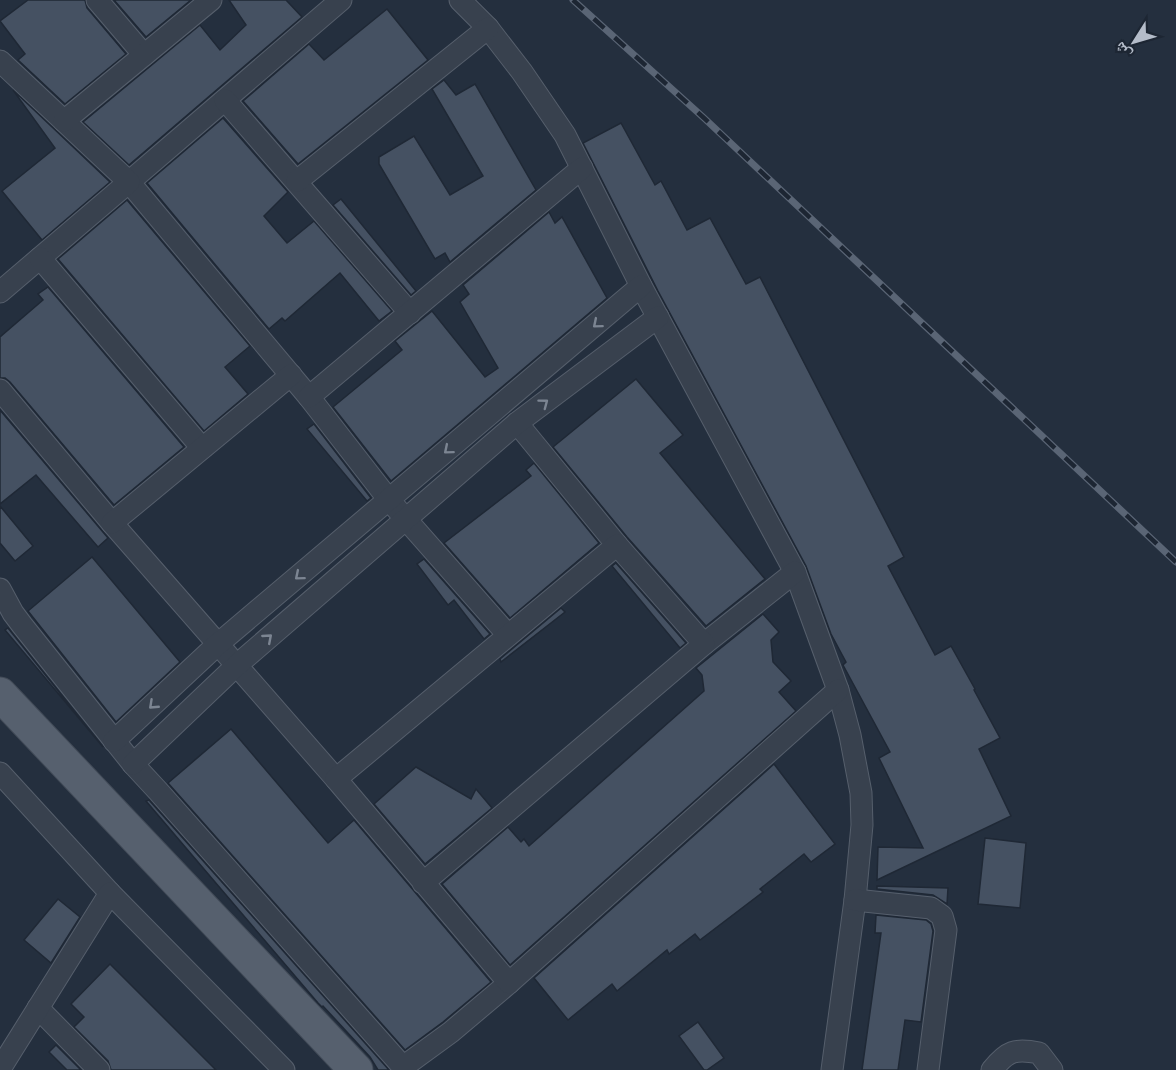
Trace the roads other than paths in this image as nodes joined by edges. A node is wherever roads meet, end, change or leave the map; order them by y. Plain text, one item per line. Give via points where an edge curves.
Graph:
1 (97, 0) edge
2 (211, 0) edge
3 (341, 0) edge
4 (460, 0) edge
5 (488, 28) junction
6 (144, 55) junction
7 (0, 61) edge
8 (225, 100) junction
9 (64, 121) junction
10 (582, 168) junction
11 (297, 181) junction
12 (129, 182) junction
13 (40, 258) junction
14 (642, 286) junction
15 (0, 292) edge
16 (410, 313) junction
17 (658, 317) junction
18 (291, 375) junction
19 (0, 390) edge
20 (309, 397) junction
21 (517, 423) junction
22 (202, 448) junction
23 (388, 501) junction
24 (405, 520) junction
25 (112, 523) junction
26 (617, 545) junction
27 (795, 572) junction
28 (0, 589) edge
29 (508, 635) junction
30 (218, 644) junction
31 (704, 644) junction
32 (237, 665) junction
33 (838, 690) junction
34 (0, 694) edge
35 (114, 741) junction
36 (133, 764) junction
37 (0, 774) edge
38 (336, 778) junction
39 (423, 883) junction
40 (110, 892) junction
41 (855, 900) junction
42 (509, 983) junction
43 (38, 1008) junction
44 (0, 1069) edge
45 (401, 1069) edge
46 (99, 1070) edge
47 (284, 1070) edge
48 (356, 1070) edge
49 (832, 1070) edge
50 (928, 1070) edge
51 (992, 1070) edge
52 (1052, 1070) edge

1 - 6 street
2 - 6 street
3 - 8 street
4 - 5 street
5 - 10 street via 565,135
5 - 11 street
6 - 9 street
7 - 9 street
8 - 11 street
8 - 12 street
9 - 12 street
10 - 14 street
10 - 16 street
11 - 16 street
12 - 13 street
12 - 18 street
13 - 15 street
13 - 22 street
14 - 17 street
14 -> 23 street
16 - 20 street
21 -> 17 street
17 - 27 street
18 - 20 street
18 - 22 street
19 - 25 street
20 - 23 street
21 - 24 street
21 - 26 street
22 - 25 street
23 - 24 street
23 -> 30 street
24 - 29 street
32 -> 24 street
25 - 30 street
26 - 29 street
26 - 31 street
27 - 31 street
27 - 33 street
28 - 35 street via 17,619
29 - 38 street
30 - 32 street
30 -> 35 street
31 - 39 street
32 - 36 street
32 - 38 street
33 - 41 street via 861,793
33 - 42 street
34 - 48 main road
35 - 36 street
36 - 45 street
37 - 40 street
38 - 39 street
39 - 42 street
40 - 43 street
40 - 47 street
41 - 49 street
41 - 50 street via 931,908 942,916 946,930
42 - 45 street
43 - 44 street
43 - 46 street
51 - 52 street via 1002,1058 1026,1050 1039,1053

